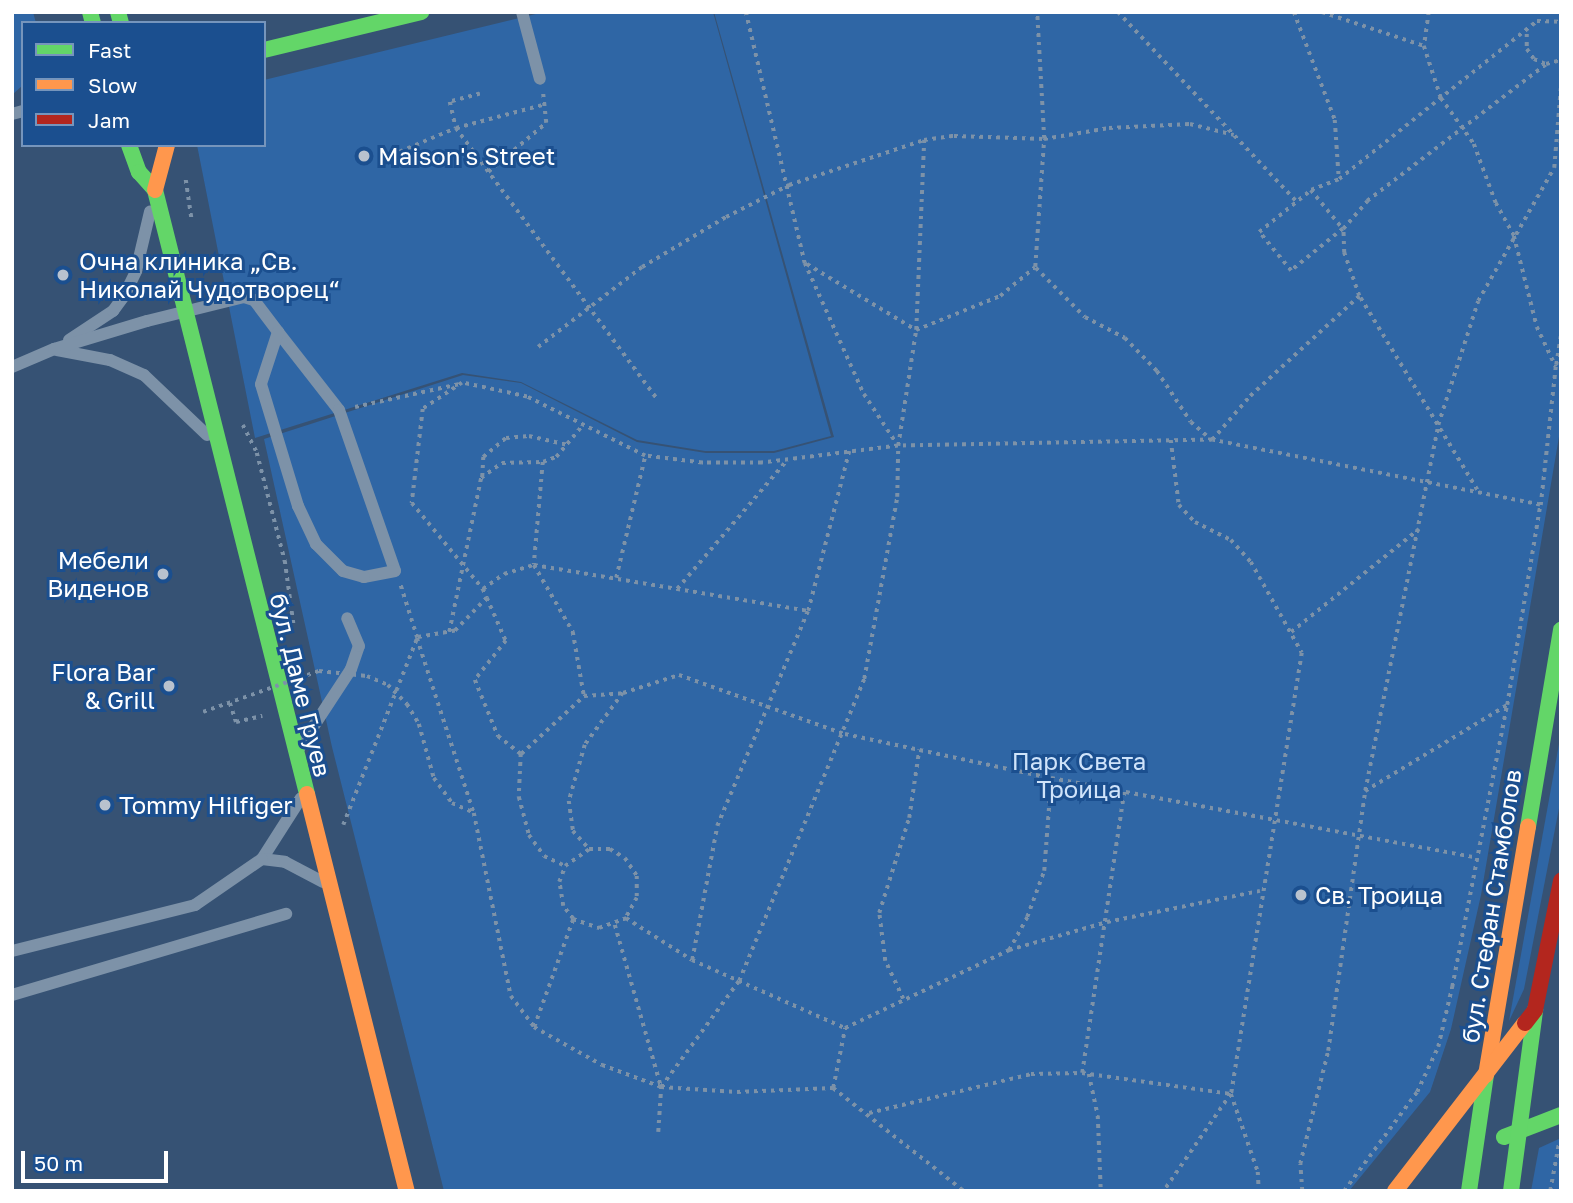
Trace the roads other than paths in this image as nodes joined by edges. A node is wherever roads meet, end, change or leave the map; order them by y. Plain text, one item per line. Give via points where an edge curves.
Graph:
1 (421, 12) edge
2 (522, 12) edge
3 (266, 50) edge
4 (540, 79) road end
5 (130, 147) edge
6 (162, 150) edge
7 (155, 190) junction
8 (184, 311) junction
9 (278, 332) junction
10 (54, 349) junction
11 (12, 367) edge
12 (217, 446) junction
13 (347, 618) dead end
14 (1561, 630) edge
15 (295, 753) junction
16 (305, 792) junction
17 (262, 859) junction
18 (1561, 881) edge
19 (329, 887) junction
20 (286, 914) dead end
21 (12, 951) edge
22 (12, 995) edge
23 (1535, 1010) junction
24 (1486, 1075) junction
25 (1561, 1115) edge
26 (1521, 1131) junction
27 (1476, 1147) junction
28 (407, 1191) edge
29 (1395, 1191) edge
30 (1469, 1191) edge
31 (1511, 1191) edge

1 - 3 main road
2 - 4 lane
5 - 7 main road, бул. Даме Груев via 139,172
6 - 7 main road, бул. Даме Груев
7 - 8 main road, бул. Даме Груев
7 - 10 lane via 136,271 124,296 113,311
8 - 9 lane via 244,297 254,300
8 - 10 lane
8 - 12 main road, бул. Даме Груев
9 - 9 lane via 261,384 299,506 316,544 343,570 365,578 395,571 339,410
10 - 11 lane
10 - 12 lane via 110,360 144,375
12 - 15 main road, бул. Даме Груев
13 - 15 lane via 359,646 351,669
14 - 24 main road, бул. Стефан Стамболов
15 - 16 main road, бул. Даме Груев
16 - 17 lane
16 - 19 main road, бул. Даме Груев
17 - 19 lane via 285,862
17 - 21 lane via 195,905
18 - 23 main road
19 - 28 main road, бул. Даме Груев
20 - 22 lane
23 - 24 main road
23 - 26 main road
24 - 27 main road, бул. Стефан Стамболов
24 - 29 main road
25 - 26 main road
26 - 27 main road
26 - 31 main road
27 - 30 main road, бул. Стефан Стамболов

